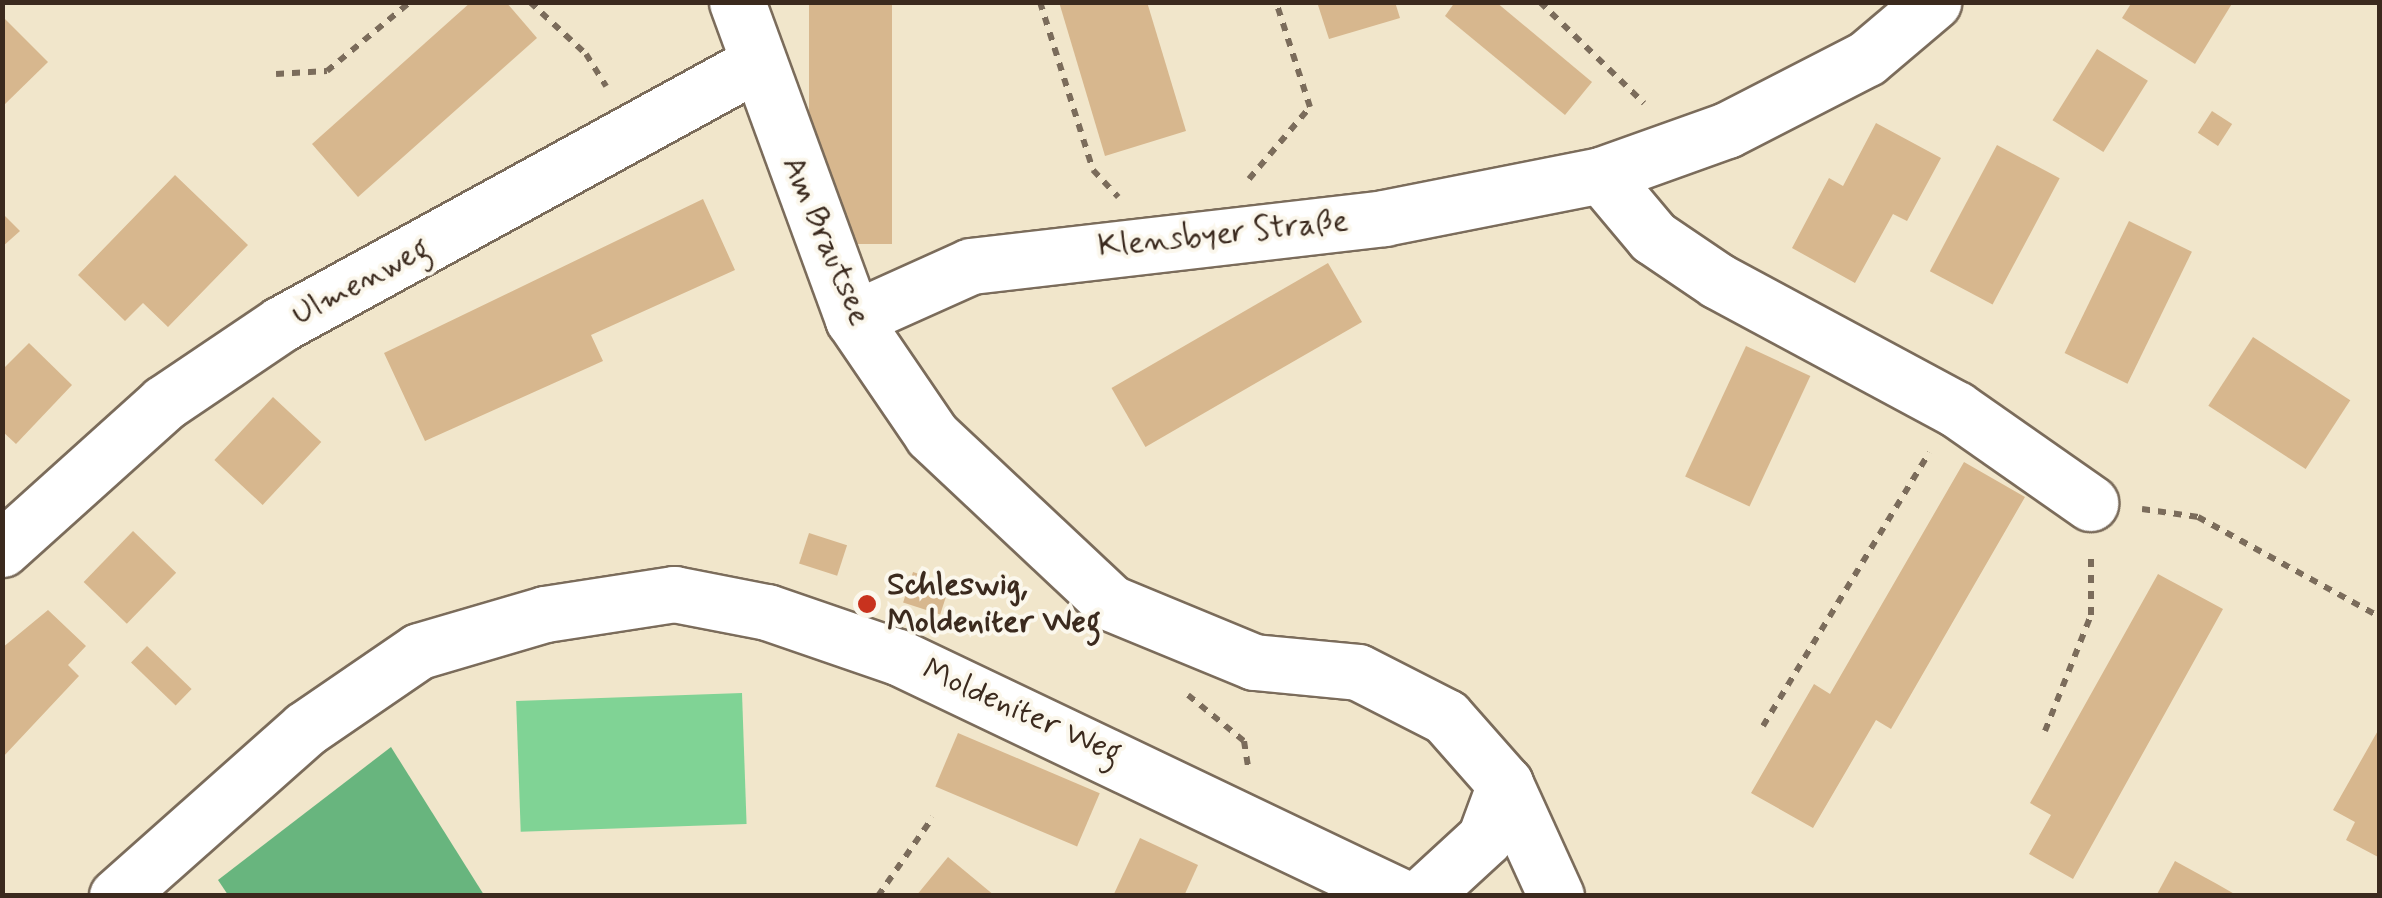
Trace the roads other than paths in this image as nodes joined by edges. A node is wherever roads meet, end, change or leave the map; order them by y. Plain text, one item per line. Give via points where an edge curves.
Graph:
1 (737, 2) edge
2 (1932, 2) edge
3 (754, 65) junction
4 (1600, 175) junction
5 (853, 319) junction
6 (2090, 503) road end
7 (2, 550) edge
8 (1504, 784) junction
9 (116, 896) edge
10 (1399, 896) edge
11 (1422, 896) edge
12 (1556, 896) edge

1 - 3 street, Am Brautsee
2 - 4 street, Klensbyer Straße via 1866,58 1668,152
3 - 5 street, Am Brautsee
3 - 7 street, Ulmenweg via 281,324 164,403
4 - 5 street, Klensbyer Straße via 1384,218 970,266
4 - 6 street via 1652,236 1718,281 1956,409
5 - 8 street, Am Brautsee via 932,435 1111,603 1254,662 1358,672 1446,717
8 - 11 street via 1484,838
8 - 12 street, Am Brautsee
9 - 10 street, Moldeniter Weg via 305,728 419,652 545,614 674,594 767,612 898,657 1183,786

